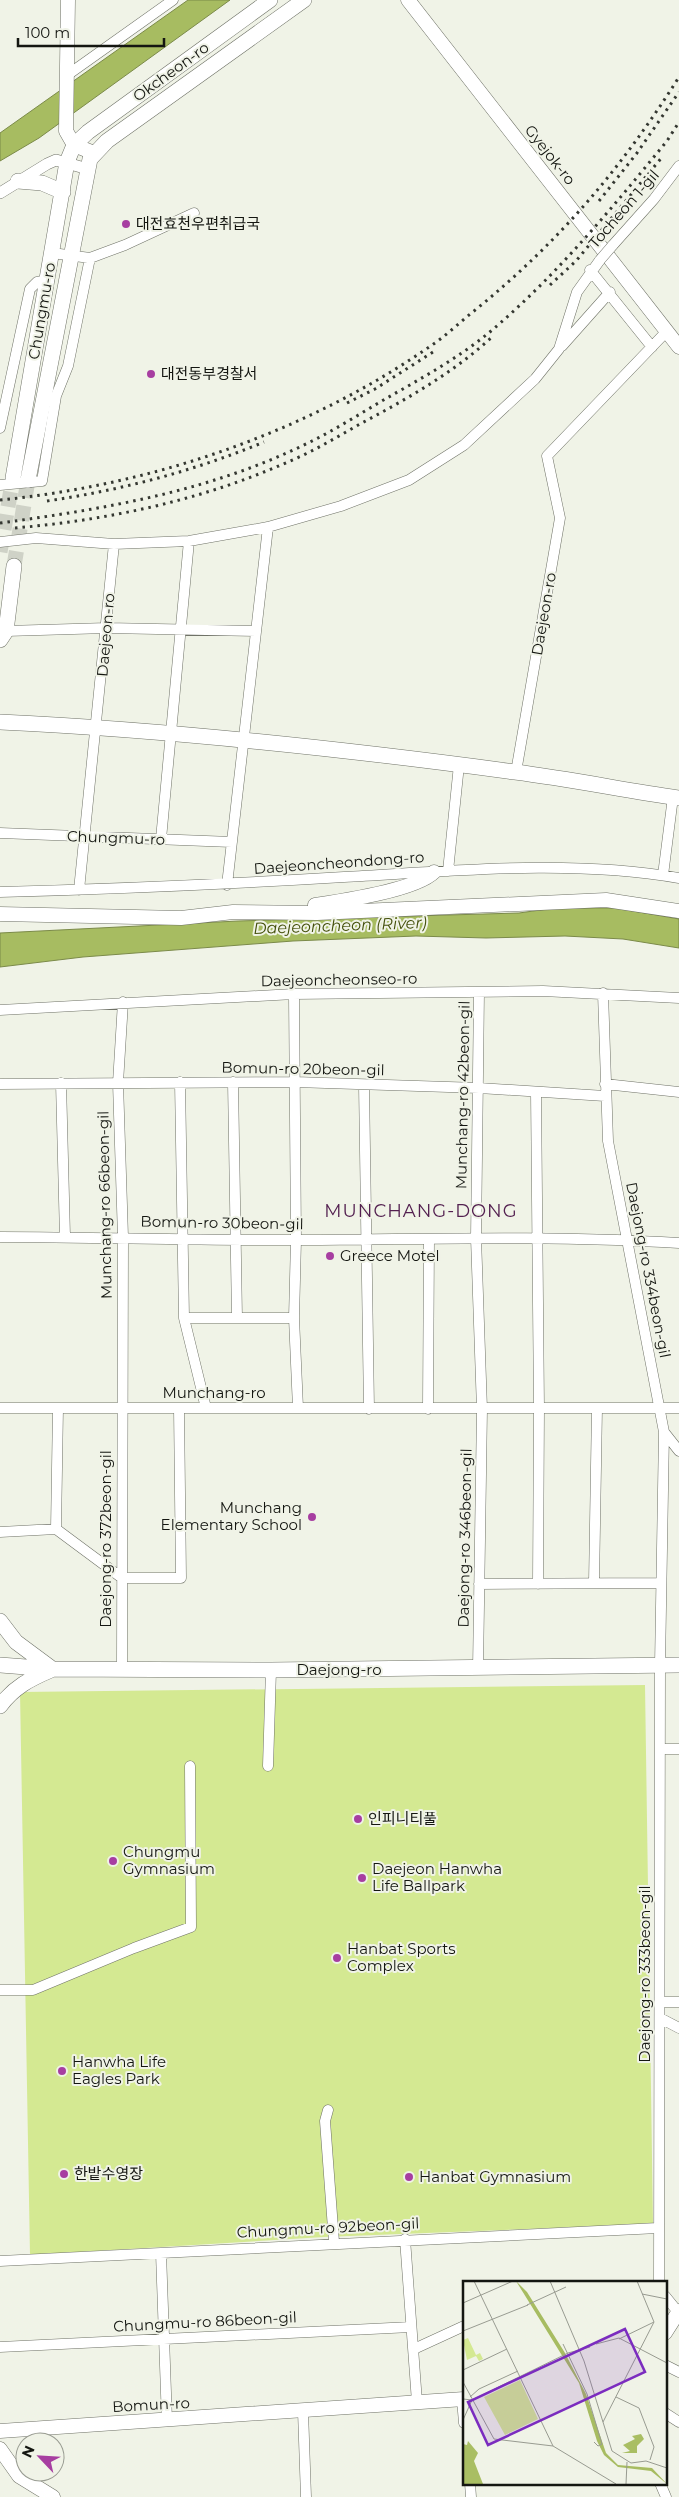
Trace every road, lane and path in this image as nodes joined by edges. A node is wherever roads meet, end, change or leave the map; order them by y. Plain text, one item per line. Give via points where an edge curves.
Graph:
1 (68, 0) edge
2 (173, 0) edge
3 (270, 0) edge
4 (304, 0) edge
5 (408, 0) edge
6 (66, 76) junction
7 (74, 145) junction
8 (94, 153) junction
9 (68, 162) junction
10 (679, 166) edge
11 (88, 169) junction
12 (18, 181) junction
13 (63, 192) junction
14 (0, 193) edge
15 (194, 213) dead end
16 (52, 253) junction
17 (72, 256) junction
18 (90, 258) junction
19 (590, 270) junction
20 (49, 280) junction
21 (610, 292) junction
22 (667, 331) junction
23 (652, 347) junction
24 (679, 347) edge
25 (559, 349) junction
26 (0, 428) edge
27 (28, 480) tunnel mouth
28 (6, 481) edge
29 (268, 527) junction
30 (189, 541) junction
31 (0, 542) edge
32 (114, 544) junction
33 (14, 566) tunnel mouth
34 (107, 628) junction
35 (180, 630) junction
36 (256, 631) junction
37 (3, 636) edge
38 (0, 722) edge
39 (96, 727) junction
40 (170, 733) junction
41 (243, 740) junction
42 (459, 765) junction
43 (516, 772) junction
44 (676, 797) edge
45 (0, 833) edge
46 (86, 836) junction
47 (161, 839) junction
48 (232, 842) junction
49 (441, 871) junction
50 (664, 875) junction
51 (679, 878) edge
52 (227, 885) junction
53 (79, 890) junction
54 (0, 892) edge
55 (679, 911) edge
56 (275, 913) junction
57 (0, 914) edge
58 (479, 992) junction
59 (603, 993) junction
60 (294, 994) junction
61 (679, 998) edge
62 (123, 1002) junction
63 (0, 1010) edge
64 (180, 1082) junction
65 (233, 1082) junction
66 (295, 1082) junction
67 (61, 1083) junction
68 (118, 1083) junction
69 (0, 1084) edge
70 (605, 1084) junction
71 (364, 1085) junction
72 (479, 1088) junction
73 (536, 1092) junction
74 (679, 1092) edge
75 (606, 1096) junction
76 (0, 1237) edge
77 (65, 1237) junction
78 (123, 1237) junction
79 (368, 1238) junction
80 (429, 1238) junction
81 (476, 1238) junction
82 (182, 1239) junction
83 (236, 1239) junction
84 (296, 1240) junction
85 (537, 1240) junction
86 (627, 1240) junction
87 (679, 1243) edge
88 (184, 1318) junction
89 (237, 1318) junction
90 (294, 1318) junction
91 (0, 1408) edge
92 (58, 1408) junction
93 (121, 1408) junction
94 (179, 1408) junction
95 (206, 1408) junction
96 (298, 1408) junction
97 (539, 1408) junction
98 (598, 1408) junction
99 (659, 1408) junction
100 (679, 1408) edge
101 (369, 1409) junction
102 (428, 1409) junction
103 (482, 1409) junction
104 (664, 1432) junction
105 (679, 1451) edge
106 (56, 1529) junction
107 (0, 1532) edge
108 (122, 1578) junction
109 (594, 1583) junction
110 (661, 1583) junction
111 (479, 1584) junction
112 (538, 1584) junction
113 (0, 1622) edge
114 (0, 1665) edge
115 (679, 1665) edge
116 (660, 1666) junction
117 (52, 1669) junction
118 (122, 1669) junction
119 (478, 1669) junction
120 (271, 1670) junction
121 (0, 1706) edge
122 (660, 1749) junction
123 (679, 1749) edge
124 (190, 1766) dead end
125 (268, 1766) dead end
126 (0, 1990) edge
127 (661, 2002) junction
128 (679, 2002) edge
129 (660, 2018) junction
130 (679, 2028) edge
131 (328, 2110) dead end
132 (658, 2228) junction
133 (405, 2239) junction
134 (334, 2242) junction
135 (161, 2253) junction
136 (0, 2261) edge
137 (659, 2281) edge
138 (666, 2297) edge
139 (679, 2312) edge
140 (463, 2326) edge
141 (411, 2327) junction
142 (666, 2332) edge
143 (164, 2339) junction
144 (0, 2347) edge
145 (414, 2349) junction
146 (666, 2366) edge
147 (679, 2372) edge
148 (463, 2399) edge
149 (417, 2402) junction
150 (304, 2411) junction
151 (666, 2414) edge
152 (167, 2421) junction
153 (679, 2422) edge
154 (0, 2431) edge
155 (0, 2449) edge
156 (470, 2484) edge
157 (660, 2484) edge
158 (53, 2497) edge
159 (306, 2497) edge
160 (471, 2497) edge
161 (666, 2497) edge

1 - 6 main road
2 - 6 street
3 - 7 main road, Okcheon-ro
4 - 8 main road
5 - 22 main road, Gyejok-ro
6 - 7 main road via 66,126 68,138
7 - 8 main road
7 - 9 main road, Chungmu-ro
8 - 11 main road, Chungmu-ro
9 - 11 street
9 - 12 street via 56,160
9 - 13 main road, Chungmu-ro
10 - 19 street, Tocheon 1-gil, bridge
11 - 17 main road, Chungmu-ro
12 - 13 main road via 42,183
12 - 14 street
13 - 16 main road, Chungmu-ro
15 - 18 street
16 - 17 street
16 - 20 main road, Chungmu-ro
17 - 18 street
17 - 27 main road, Chungmu-ro
18 - 28 street via 68,366 56,396 42,481
19 - 21 street
19 - 25 street, Tocheon 1-gil via 577,292
20 - 26 street via 37,282 30,289
20 - 28 main road, Chungmu-ro
21 - 23 street
21 - 25 street
22 - 23 street
22 - 24 main road, Gyejok-ro
23 - 43 street, Daejeon-ro via 547,456 560,518
25 - 29 street via 535,379 464,445 409,480 341,506
29 - 30 street
29 - 36 street
30 - 32 street
30 - 35 street
31 - 32 street via 36,538
32 - 34 street, Daejeon-ro
33 - 37 main road
34 - 35 street
34 - 37 street
34 - 39 street, Daejeon-ro
35 - 36 street
35 - 40 street
36 - 41 street
38 - 39 main road
39 - 40 main road
39 - 46 street, Daejeon-ro
40 - 41 main road
40 - 47 street
41 - 42 main road
41 - 48 street
42 - 43 main road
42 - 49 street
43 - 44 main road
44 - 50 street
45 - 46 street, Chungmu-ro
46 - 47 street, Chungmu-ro
46 - 53 street, Daejeon-ro
47 - 48 street, Chungmu-ro
48 - 52 street
49 - 50 street, Daejeoncheondong-ro via 602,867
49 - 52 street, Daejeoncheondong-ro
49 - 56 main road via 419,882 366,896
50 - 51 street, Daejeoncheondong-ro
52 - 53 street, Daejeoncheondong-ro
53 - 54 street, Daejeoncheondong-ro
55 - 56 main road via 606,900
56 - 57 main road via 233,912 181,918
58 - 59 street, Daejeoncheonseo-ro
58 - 60 street, Daejeoncheonseo-ro
58 - 72 street, Munchang-ro 42beon-gil
59 - 61 street, Daejeoncheonseo-ro
59 - 70 street, Daejong-ro 334beon-gil
60 - 62 street, Daejeoncheonseo-ro
60 - 66 street
62 - 63 street, Daejeoncheonseo-ro
62 - 68 street, Munchang-ro 66beon-gil
64 - 65 street, Bomun-ro 20beon-gil
64 - 68 street, Bomun-ro 20beon-gil
64 - 82 street
65 - 66 street, Bomun-ro 20beon-gil
65 - 83 street
66 - 71 street, Bomun-ro 20beon-gil
66 - 84 street
67 - 68 street, Bomun-ro 20beon-gil
67 - 69 street, Bomun-ro 20beon-gil
67 - 77 street
68 - 78 street, Munchang-ro 66beon-gil
70 - 74 street
70 - 75 street, Daejong-ro 334beon-gil
71 - 72 street, Bomun-ro 20beon-gil
71 - 79 street
72 - 73 street, Bomun-ro 20beon-gil
72 - 81 street, Munchang-ro 42beon-gil
73 - 75 street, Bomun-ro 20beon-gil
73 - 85 street
75 - 86 street, Daejong-ro 334beon-gil via 608,1141
76 - 77 street, Bomun-ro 30beon-gil
77 - 78 street, Bomun-ro 30beon-gil
78 - 82 street, Bomun-ro 30beon-gil
78 - 93 street, Munchang-ro 66beon-gil
79 - 80 street, Bomun-ro 30beon-gil
79 - 84 street, Bomun-ro 30beon-gil
79 - 101 street
80 - 81 street, Bomun-ro 30beon-gil
80 - 102 street
81 - 85 street, Bomun-ro 30beon-gil
81 - 103 street, Munchang-ro 42beon-gil
82 - 83 street, Bomun-ro 30beon-gil
82 - 88 street
83 - 84 street, Bomun-ro 30beon-gil
83 - 89 street
84 - 90 street
85 - 86 street, Bomun-ro 30beon-gil
85 - 97 street
86 - 87 street, Bomun-ro 30beon-gil
86 - 99 street, Daejong-ro 334beon-gil
88 - 89 street
88 - 95 street
89 - 90 street
90 - 96 street
91 - 92 street, Munchang-ro
92 - 93 street, Munchang-ro
92 - 106 street
93 - 94 street, Munchang-ro
93 - 108 street, Daejong-ro 372beon-gil
94 - 95 street, Munchang-ro
94 - 108 street via 181,1578
95 - 96 street, Munchang-ro
96 - 101 street, Munchang-ro
97 - 98 street, Munchang-ro
97 - 103 street, Munchang-ro
97 - 112 street
98 - 99 street, Munchang-ro
98 - 109 street
99 - 100 street, Munchang-ro
99 - 104 street, Daejong-ro 334beon-gil
101 - 102 street, Munchang-ro
102 - 103 street, Munchang-ro
103 - 111 street, Daejong-ro 346beon-gil
104 - 105 street
104 - 110 street, Daejong-ro 334beon-gil
106 - 107 street
106 - 108 street
108 - 118 street, Daejong-ro 372beon-gil
109 - 110 street
109 - 112 street
110 - 116 street, Daejong-ro 334beon-gil
111 - 112 street
111 - 119 street, Daejong-ro 346beon-gil
113 - 117 main road via 16,1642
114 - 117 main road, Daejong-ro
115 - 116 main road, Daejong-ro
116 - 119 main road, Daejong-ro
116 - 122 street, Daejong-ro 333beon-gil
117 - 118 main road, Daejong-ro
117 - 121 main road via 20,1684
118 - 120 main road, Daejong-ro
119 - 120 main road, Daejong-ro
120 - 125 street
122 - 123 street
122 - 127 street, Daejong-ro 333beon-gil
124 - 126 street via 191,1927 33,1990
127 - 128 street
127 - 129 street, Daejong-ro 333beon-gil
129 - 130 street
129 - 132 street, Daejong-ro 333beon-gil
131 - 134 street via 325,2121
132 - 133 street, Chungmu-ro 92beon-gil
132 - 137 street, Daejong-ro 333beon-gil
133 - 134 street, Chungmu-ro 92beon-gil
133 - 141 street
134 - 135 street, Chungmu-ro 92beon-gil
135 - 136 street, Chungmu-ro 92beon-gil
135 - 143 street
138 - 139 street
139 - 142 main road
140 - 145 street
141 - 143 street, Chungmu-ro 86beon-gil
141 - 145 street
143 - 144 street, Chungmu-ro 86beon-gil
143 - 152 street
145 - 149 street
146 - 147 street
148 - 149 main road, Bomun-ro
149 - 150 main road, Bomun-ro
150 - 152 main road, Bomun-ro
150 - 159 street
151 - 153 street
152 - 154 main road, Bomun-ro
155 - 158 main road via 19,2476
156 - 160 street
157 - 161 street

